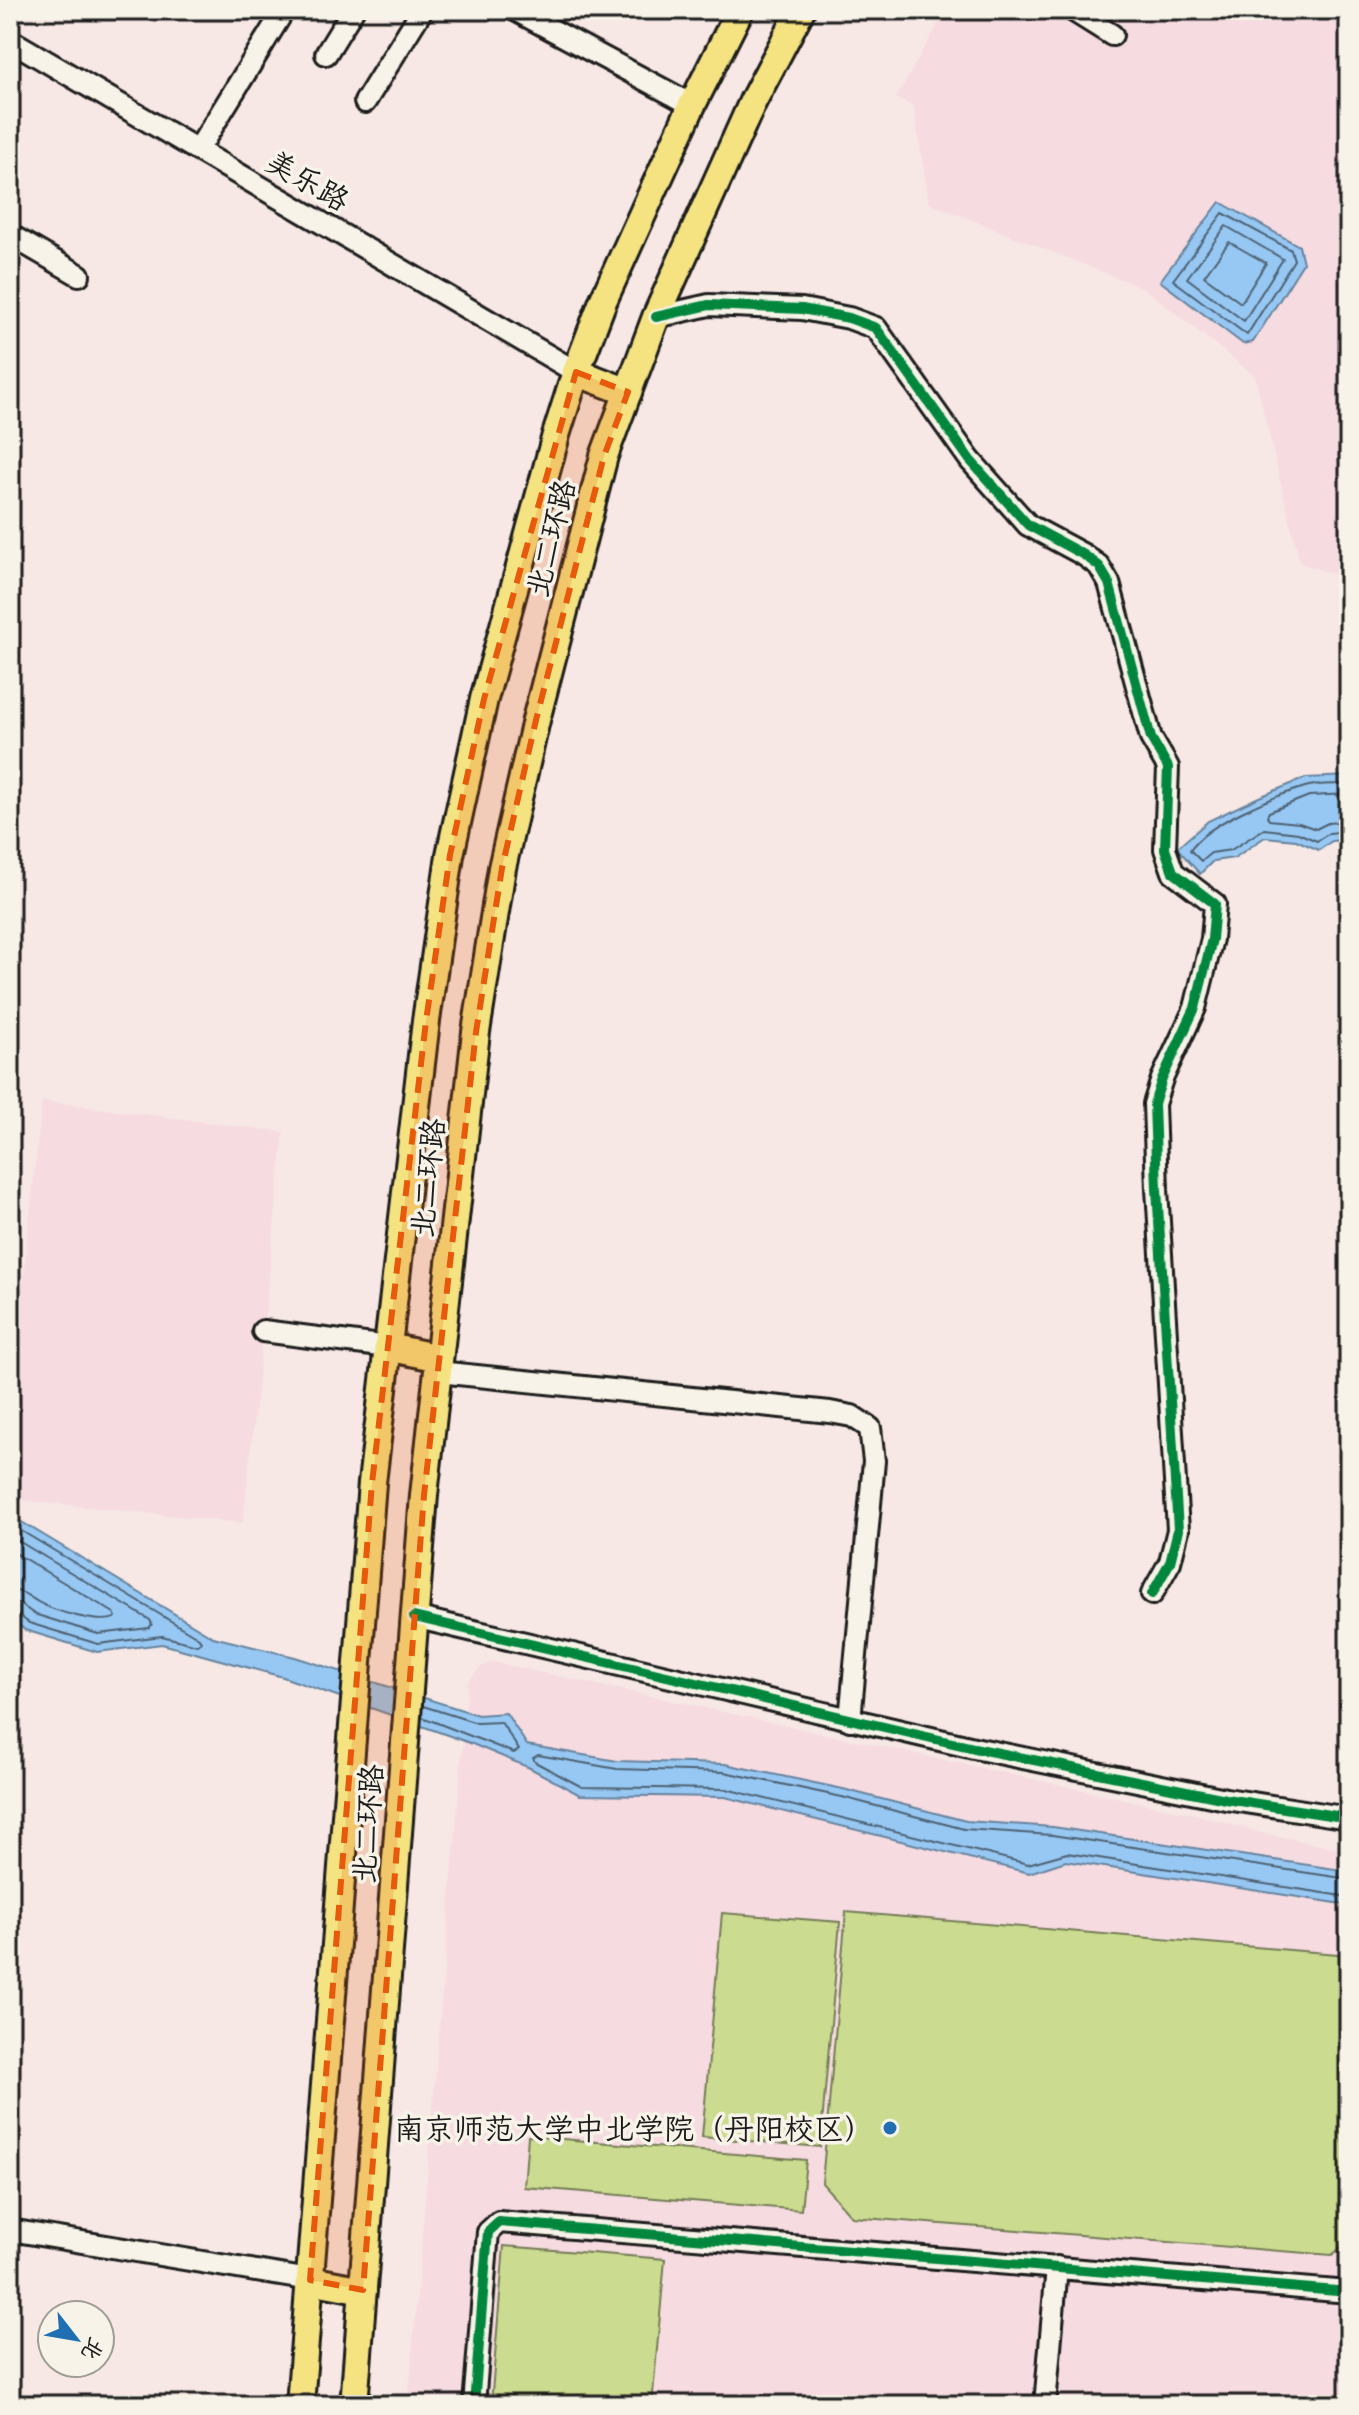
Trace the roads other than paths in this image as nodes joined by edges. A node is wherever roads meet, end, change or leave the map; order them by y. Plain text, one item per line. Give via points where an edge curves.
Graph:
1 (284, 10) edge
2 (353, 10) edge
3 (422, 10) edge
4 (515, 10) edge
5 (740, 10) edge
6 (801, 10) edge
7 (1072, 10) edge
8 (1112, 35) dead end
9 (10, 40) edge
10 (326, 54) dead end
11 (365, 102) dead end
12 (692, 105) junction
13 (198, 150) junction
14 (10, 235) edge
15 (79, 275) dead end
16 (656, 317) junction
17 (576, 372) junction
18 (628, 392) junction
19 (263, 1331) dead end
20 (388, 1347) junction
21 (438, 1365) junction
22 (1152, 1594) dead end
23 (414, 1617) junction
24 (850, 1720) junction
25 (1349, 1818) edge
26 (10, 2230) edge
27 (1057, 2267) junction
28 (310, 2280) junction
29 (363, 2290) junction
30 (1349, 2292) edge
31 (300, 2405) edge
32 (354, 2405) edge
33 (474, 2405) edge
34 (1045, 2405) edge

1 - 13 street
2 - 10 street
3 - 11 street
4 - 12 street
5 - 12 main road, 北二环路
6 - 16 main road, 北二环路 via 753,101
7 - 8 street
9 - 13 street, 美乐路
12 - 17 main road, 北二环路
13 - 17 street, 美乐路
14 - 15 street
16 - 18 main road, 北二环路
16 - 22 street via 709,305 787,308 876,328 970,460 1028,525 1084,555 1109,583 1151,738 1168,767 1165,849 1173,872 1215,904 1195,1008 1154,1104 1178,1530 1170,1562
17 - 18 main road
17 - 20 main road, 北二环路 via 484,699 450,855
18 - 21 main road, 北二环路 via 604,456 502,868 476,1032
19 - 20 street
20 - 21 main road
20 - 28 main road, 北二环路 via 372,1483
21 - 23 main road, 北二环路
21 - 24 street via 830,1412 852,1416 870,1428 874,1461
23 - 24 street
23 - 29 main road, 北二环路
24 - 25 street via 1226,1799
26 - 28 street
27 - 30 street
27 - 33 street via 499,2222 488,2232
27 - 34 street
28 - 29 main road
28 - 31 main road, 北二环路
29 - 32 main road, 北二环路

